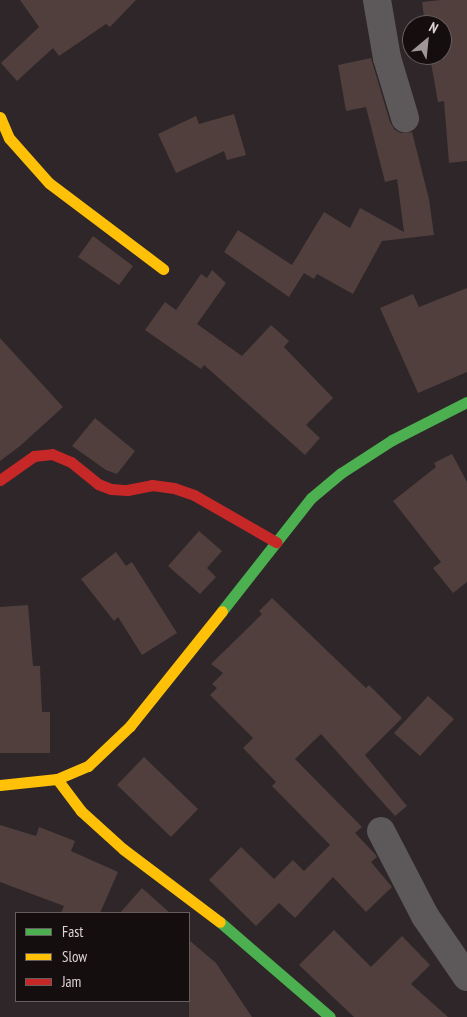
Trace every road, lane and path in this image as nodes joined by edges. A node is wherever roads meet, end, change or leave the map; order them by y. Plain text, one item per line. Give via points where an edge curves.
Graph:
1 (377, 0) edge
2 (0, 117) edge
3 (405, 118) dead end
4 (163, 269) dead end
5 (467, 402) edge
6 (0, 480) edge
7 (276, 542) junction
8 (57, 779) junction
9 (0, 785) edge
10 (381, 831) dead end
11 (467, 977) edge
12 (330, 1017) edge

1 - 3 street via 387,58
2 - 4 street via 8,138 49,183
5 - 7 street via 392,440 341,473 311,498
6 - 7 street via 34,456 52,454 71,462 98,484 111,489 127,490 152,485 194,495
7 - 8 street via 130,726 88,766
8 - 9 street
8 - 12 street via 81,811 123,850 212,915
10 - 11 street via 425,916

